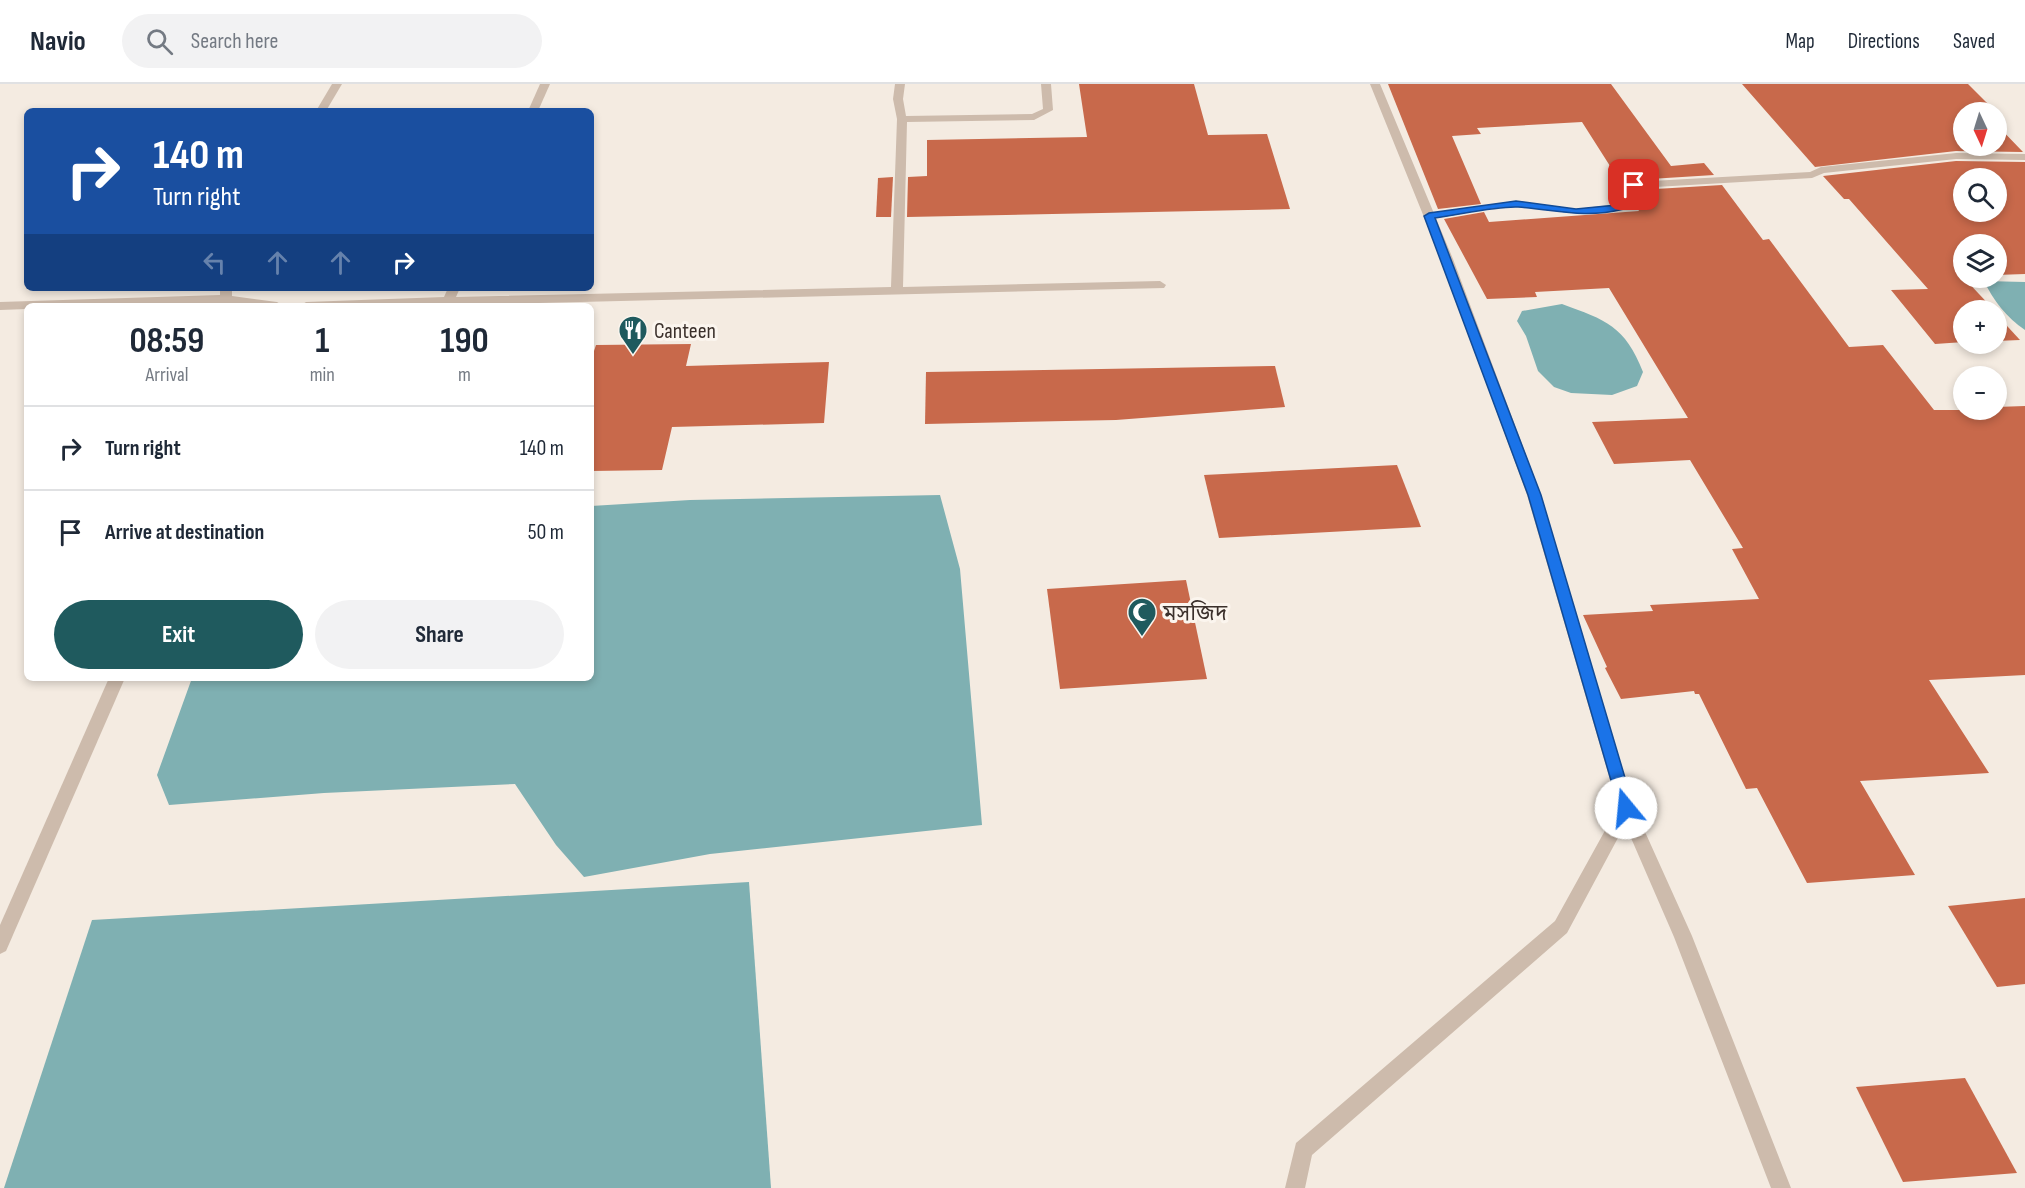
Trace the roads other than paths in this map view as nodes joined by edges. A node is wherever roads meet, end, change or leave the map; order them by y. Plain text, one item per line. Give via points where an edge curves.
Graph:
1 (337, 84) edge
2 (545, 84) edge
3 (900, 84) edge
4 (1046, 84) edge
5 (1375, 84) edge
6 (323, 108) edge
7 (534, 108) edge
8 (902, 119) junction
9 (2025, 157) edge
10 (1429, 216) junction
11 (1160, 285) dead end
12 (453, 291) edge
13 (897, 291) junction
14 (226, 293) edge
15 (449, 301) junction
16 (52, 303) edge
17 (265, 303) edge
18 (392, 303) edge
19 (24, 305) edge
20 (0, 306) edge
21 (116, 681) edge
22 (1626, 808) junction
23 (0, 945) edge
24 (1295, 1188) edge
25 (1782, 1188) edge

1 - 6 street
2 - 7 street
3 - 8 street
4 - 8 street via 1048,110 1043,115
5 - 10 street
8 - 13 street
9 - 10 street via 1945,157 1821,170 1812,176 1634,185 1621,207 1599,211 1516,204
10 - 22 street via 1534,495
11 - 13 street
12 - 15 street
13 - 15 street
14 - 16 street
14 - 17 street
15 - 18 street
19 - 20 street
21 - 23 street
22 - 24 street via 1561,927 1302,1150
22 - 25 street via 1683,936

